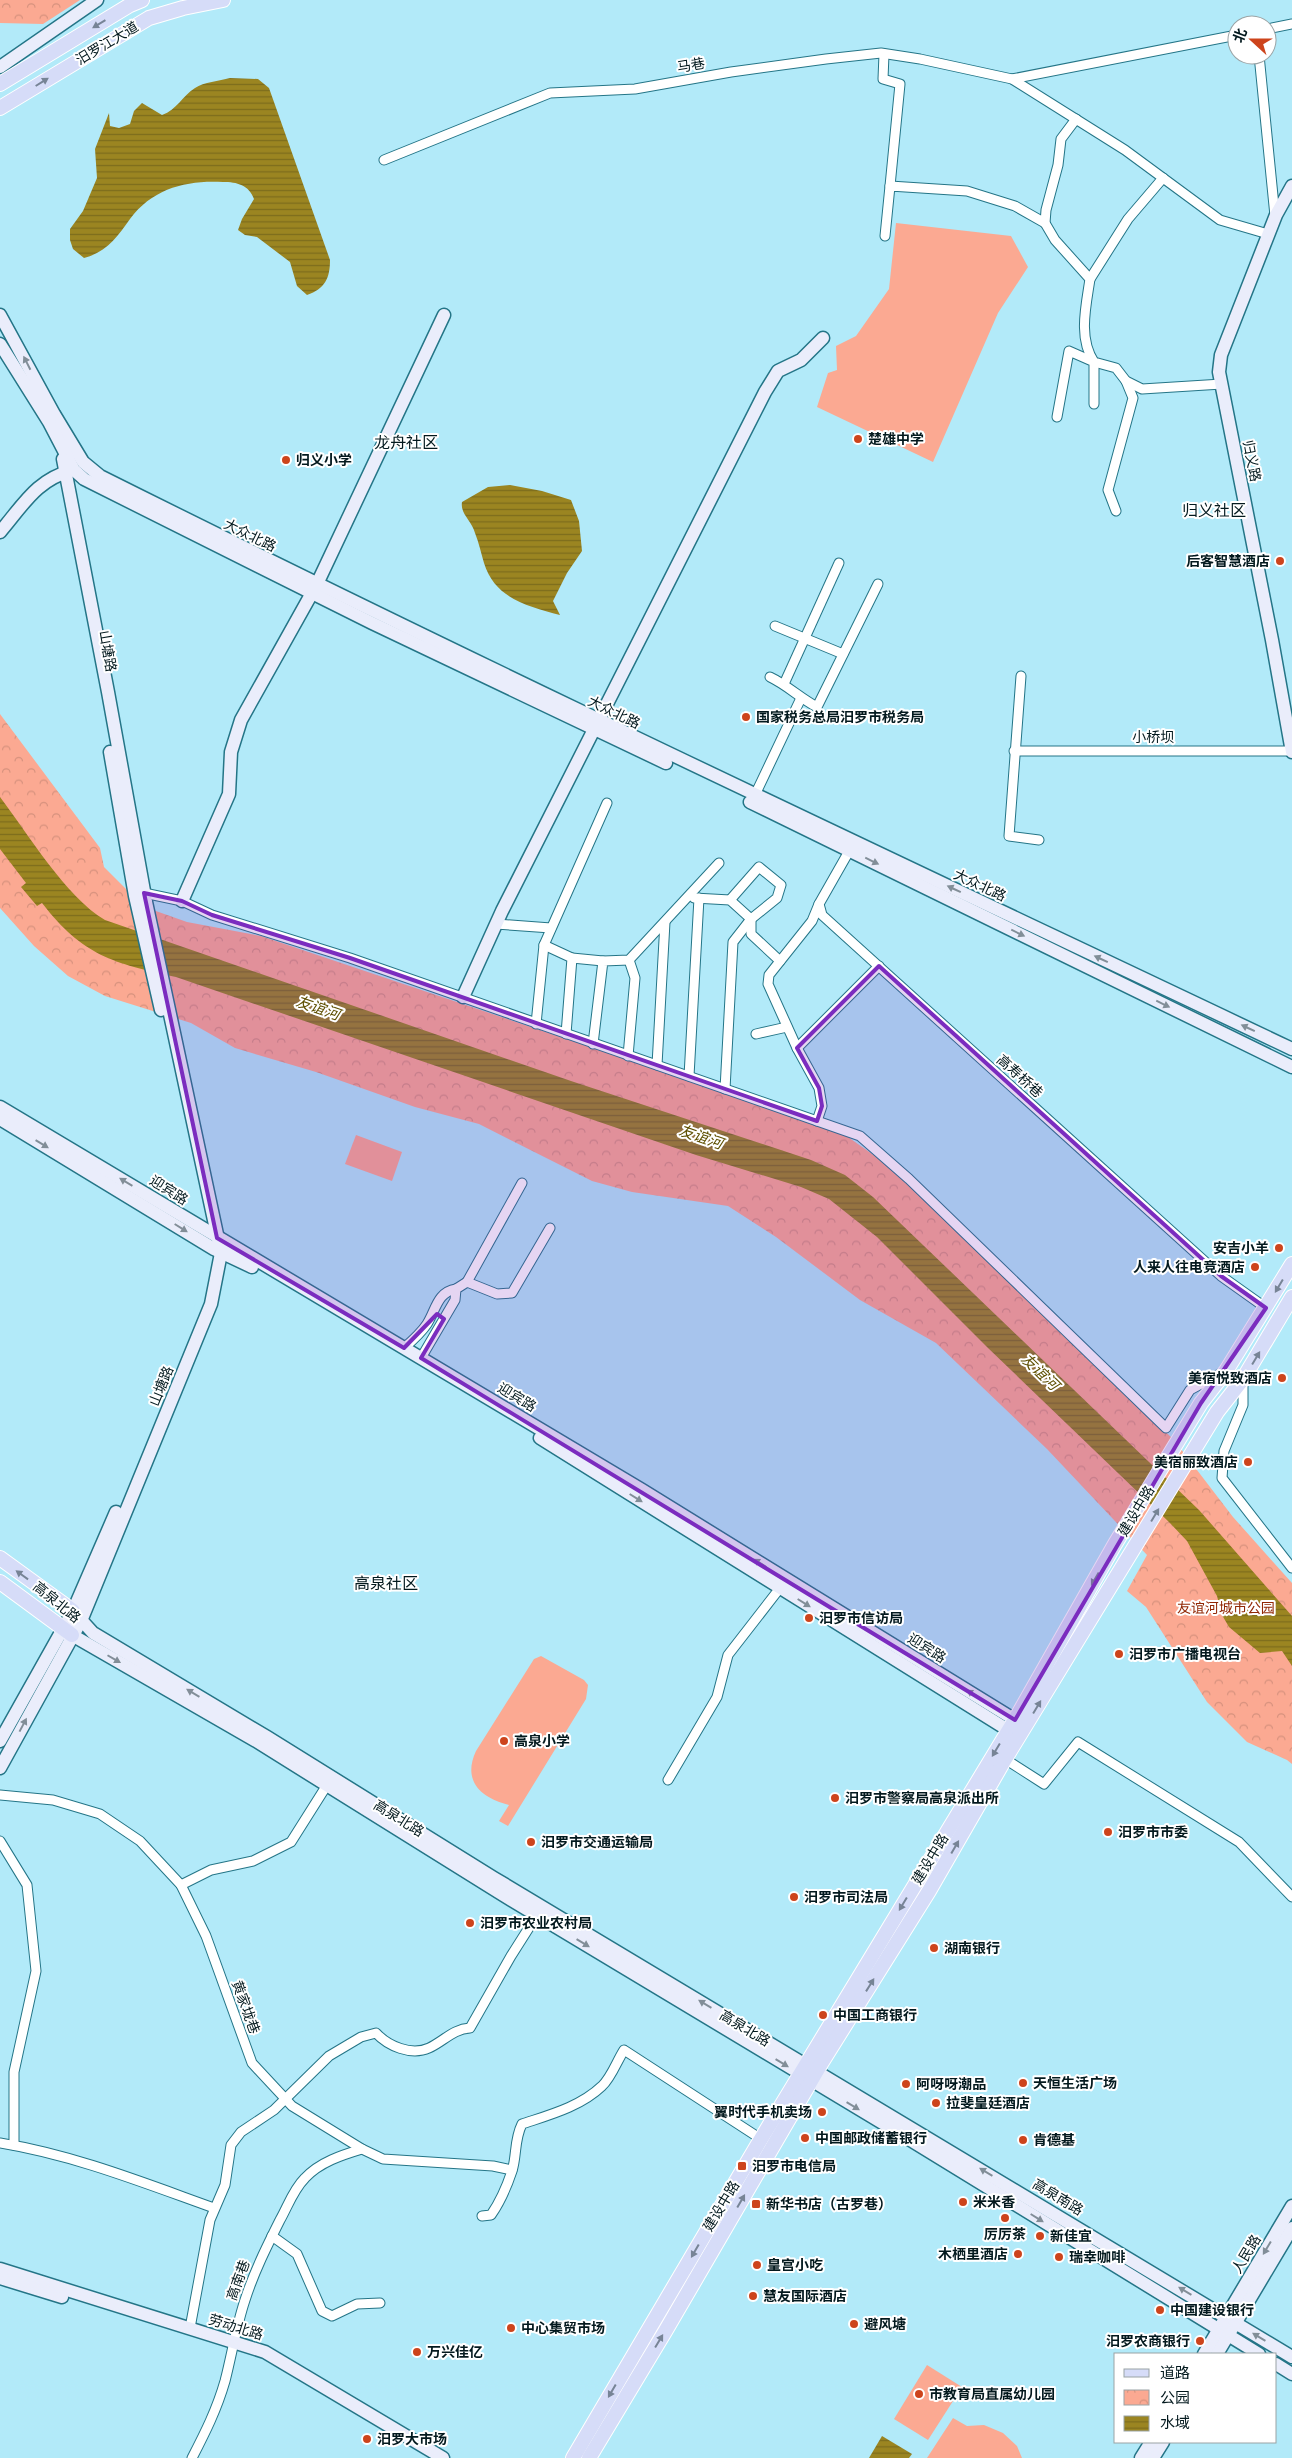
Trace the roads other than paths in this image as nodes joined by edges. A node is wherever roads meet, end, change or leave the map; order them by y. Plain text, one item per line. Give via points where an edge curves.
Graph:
1 (97, 0) edge
2 (142, 0) edge
3 (223, 0) edge
4 (1292, 24) edge
5 (1277, 27) edge
6 (1227, 36) edge
7 (884, 54) junction
8 (1260, 65) edge
9 (0, 67) edge
10 (1012, 79) junction
11 (0, 84) edge
12 (0, 108) edge
13 (1076, 120) junction
14 (384, 160) dead end
15 (1163, 178) junction
16 (890, 186) junction
17 (1292, 186) edge
18 (1292, 198) edge
19 (1275, 218) junction
20 (1045, 223) junction
21 (1268, 234) junction
22 (885, 236) dead end
23 (1090, 279) junction
24 (444, 314) dead end
25 (0, 315) edge
26 (823, 338) dead end
27 (0, 344) edge
28 (1094, 362) junction
29 (1126, 381) junction
30 (1222, 384) junction
31 (1094, 404) dead end
32 (1057, 417) dead end
33 (51, 418) junction
34 (67, 472) junction
35 (100, 476) junction
36 (1116, 511) dead end
37 (0, 532) edge
38 (839, 563) dead end
39 (878, 584) dead end
40 (314, 589) junction
41 (775, 626) dead end
42 (804, 638) junction
43 (843, 654) junction
44 (1021, 676) dead end
45 (770, 677) dead end
46 (784, 684) junction
47 (801, 698) junction
48 (1292, 722) edge
49 (598, 725) junction
50 (1014, 751) junction
51 (1292, 751) edge
52 (755, 795) junction
53 (607, 803) dead end
54 (1039, 840) dead end
55 (852, 846) junction
56 (719, 863) dead end
57 (144, 893) junction
58 (689, 897) junction
59 (699, 898) junction
60 (730, 900) junction
61 (182, 901) junction
62 (819, 904) junction
63 (144, 916) junction
64 (751, 919) junction
65 (665, 922) junction
66 (496, 924) junction
67 (551, 928) junction
68 (544, 945) junction
69 (572, 958) junction
70 (630, 960) junction
71 (780, 960) junction
72 (603, 961) junction
73 (879, 966) junction
74 (463, 997) junction
75 (536, 1024) junction
76 (787, 1027) junction
77 (566, 1034) junction
78 (756, 1034) dead end
79 (593, 1044) junction
80 (797, 1048) junction
81 (1292, 1049) edge
82 (628, 1056) junction
83 (657, 1066) junction
84 (1292, 1067) edge
85 (689, 1076) junction
86 (725, 1089) junction
87 (0, 1107) edge
88 (0, 1119) edge
89 (817, 1121) junction
90 (522, 1183) dead end
91 (550, 1228) dead end
92 (216, 1243) junction
93 (1292, 1264) edge
94 (467, 1282) junction
95 (456, 1289) junction
96 (1292, 1297) edge
97 (1266, 1308) junction
98 (404, 1348) junction
99 (421, 1358) junction
100 (1226, 1370) junction
101 (1243, 1379) junction
102 (0, 1558) edge
103 (1292, 1568) edge
104 (0, 1582) edge
105 (780, 1588) junction
106 (77, 1616) junction
107 (67, 1631) junction
108 (1011, 1725) junction
109 (0, 1741) edge
110 (1005, 1759) junction
111 (0, 1768) edge
112 (668, 1780) dead end
113 (327, 1785) junction
114 (0, 1796) edge
115 (0, 1841) edge
116 (181, 1885) junction
117 (1292, 1898) edge
118 (537, 1915) junction
119 (809, 2073) junction
120 (285, 2099) junction
121 (761, 2139) junction
122 (0, 2143) edge
123 (14, 2145) junction
124 (362, 2149) junction
125 (512, 2170) junction
126 (1292, 2206) edge
127 (214, 2208) junction
128 (482, 2216) dead end
129 (1292, 2228) edge
130 (272, 2236) junction
131 (0, 2268) edge
132 (0, 2278) edge
133 (380, 2303) dead end
134 (1232, 2320) junction
135 (190, 2328) junction
136 (1224, 2332) junction
137 (232, 2345) junction
138 (1205, 2353) edge
139 (1217, 2353) edge
140 (1257, 2353) edge
141 (1292, 2356) edge
142 (1277, 2365) edge
143 (1292, 2374) edge
144 (1150, 2443) edge
145 (1162, 2443) edge
146 (192, 2458) edge
147 (429, 2458) edge
148 (443, 2458) edge
149 (573, 2458) edge
150 (589, 2458) edge
151 (1141, 2458) edge
152 (1153, 2458) edge

1 - 9 main road
2 -> 11 main road, 汨罗江大道
12 -> 3 main road, 汨罗江大道 via 150,18
4 - 5 street
6 - 10 street
7 - 10 street, 马巷
7 - 14 street, 马巷 via 826,58 635,89 550,93
7 - 16 street via 883,79 900,84
8 - 19 street
10 - 13 street
13 - 15 street via 1126,150
13 - 20 street via 1061,139
15 - 21 street via 1220,220
15 - 23 street via 1128,219
16 - 20 street via 967,191 1015,206
16 - 22 street
17 - 19 main road, 归义路
18 - 48 main road via 1226,356 1224,372
19 - 21 main road, 归义路
20 - 23 street via 1055,240
21 - 30 main road, 归义路 via 1221,355 1219,372
23 - 28 street via 1085,342
24 - 40 main road
33 -> 25 main road, 山塘路 via 28,362
26 - 49 main road via 801,360 778,370 769,385
27 - 33 main road, 大众北路
28 - 29 street via 1116,368
28 - 31 street
28 - 32 street via 1069,351
29 - 30 street via 1142,389
29 - 36 street via 1134,398 1108,490
30 - 51 main road, 归义路
33 - 34 main road, 山塘路
33 - 34 main road, 大众北路
33 - 35 main road, 大众北路 via 83,462
34 - 35 main road
34 - 37 main road via 40,484
34 - 40 main road, 大众北路
34 - 57 main road, 山塘路
34 - 63 main road, 山塘路
35 - 40 main road, 大众北路
38 - 42 street
39 - 43 street
40 - 49 main road, 大众北路
40 - 61 main road via 241,720 231,752 228,794
41 - 42 street
42 - 43 street
42 - 46 street
43 - 47 street via 817,707
44 - 50 street
45 - 46 street
46 - 47 street
47 - 52 street
49 - 52 main road, 大众北路
49 - 55 main road, 大众北路
49 - 66 main road
50 - 51 street, 小桥坝
50 - 54 street via 1009,836
52 - 55 main road, 大众北路
53 - 67 street
55 - 62 street
81 -> 55 main road, 大众北路
55 -> 84 main road, 大众北路
56 - 58 street
57 - 61 street
57 - 63 main road, 山塘路
58 - 59 street
58 - 65 street
59 - 60 street
59 - 85 street
60 - 64 street
60 - 64 street via 759,867 781,885 777,898
61 - 74 street via 212,916
62 - 71 street via 812,921
62 - 73 street, 高寿桥巷 via 822,915
63 - 92 main road, 山塘路
64 - 71 street via 751,934
64 - 86 street via 733,942
65 - 70 street
65 - 83 street
66 - 67 street
66 - 74 main road
67 - 68 street
68 - 69 street
68 - 75 street
69 - 72 street
69 - 77 street
70 - 72 street
70 - 82 street via 635,978
71 - 76 street via 769,975 768,984
72 - 79 street
73 - 80 street
73 - 97 street, 高寿桥巷 via 1221,1276
74 - 75 street
75 - 77 street
76 - 78 street
76 - 80 street
77 - 79 street
79 - 82 street
80 - 89 street via 819,1088 822,1106
82 - 83 street
83 - 85 street
85 - 86 street
86 - 89 street
92 -> 87 main road, 迎宾路
88 -> 92 main road, 迎宾路
89 - 100 street via 860,1136 910,1179 1166,1428 1190,1390
90 - 94 street
91 - 94 street via 512,1293 497,1294
92 - 98 main road, 迎宾路
92 -> 105 main road, 迎宾路 via 442,1378
92 - 106 main road, 山塘路 via 213,1278 206,1303
93 -> 97 main road, 建设中路
94 - 95 street
95 - 98 street via 443,1294 426,1325
95 - 99 street via 455,1300
101 -> 96 main road, 建设中路
97 - 100 main road, 建设中路
98 - 99 main road, 迎宾路
108 -> 99 main road, 迎宾路 via 642,1490
100 -> 108 main road, 建设中路 via 1201,1403
101 - 103 street via 1243,1405 1224,1451 1222,1478
110 -> 101 main road, 建设中路 via 1217,1412
106 -> 102 main road, 高泉北路
104 - 107 main road, 高泉北路
105 -> 108 main road, 迎宾路
105 - 112 street via 728,1655 717,1697
106 - 107 main road, 山塘路
119 -> 106 main road, 高泉北路 via 93,1633
107 - 109 main road, 山塘路
111 -> 107 main road, 山塘路
107 -> 113 main road, 高泉北路
108 -> 119 main road, 建设中路
110 - 117 street via 1044,1784 1078,1742 1239,1842
119 -> 110 main road, 建设中路 via 929,1891
113 - 116 street via 292,1842 253,1861 211,1870
113 - 118 main road, 高泉北路
114 - 116 street, 黄家垅巷 via 53,1800 100,1814 140,1841
115 - 123 street via 27,1885 36,1972 14,2072
116 - 120 street, 黄家垅巷 via 206,1936 252,2064
118 -> 119 main road, 高泉北路
118 - 120 street via 470,2028 460,2029 427,2049 395,2047 376,2033 361,2036 329,2056
119 - 121 main road, 建设中路
134 -> 119 main road, 高泉南路
119 -> 136 main road, 高泉南路
150 -> 119 main road, 建设中路 via 666,2330
120 - 124 street, 黄家垅巷
120 - 127 street via 241,2132 231,2145 225,2185
121 - 125 street via 624,2050 603,2085 586,2098 522,2124 516,2136
121 -> 149 main road, 建设中路
122 - 123 street
123 - 127 street via 114,2172
124 - 125 street, 黄家垅巷 via 383,2159
124 - 130 street, 高南巷 via 336,2157 305,2177 292,2195
125 - 128 street via 491,2215
126 -> 134 main road, 人民路
127 - 135 street
129 - 134 main road, 人民路
130 - 133 street via 297,2254 322,2311 332,2316 357,2304
130 - 137 street, 高南巷 via 244,2300
131 - 135 main road, 劳动北路
132 - 137 main road, 劳动北路
134 - 136 main road, 人民路
141 -> 134 main road, 高泉南路
135 - 137 main road, 劳动北路
136 - 138 main road
136 - 139 main road
136 - 140 main road, 高泉南路
137 - 146 street, 高南巷 via 210,2425
137 - 147 main road, 劳动北路 via 263,2359
137 - 148 main road, 劳动北路 via 265,2352
142 - 143 main road
144 - 151 main road
145 - 152 main road

